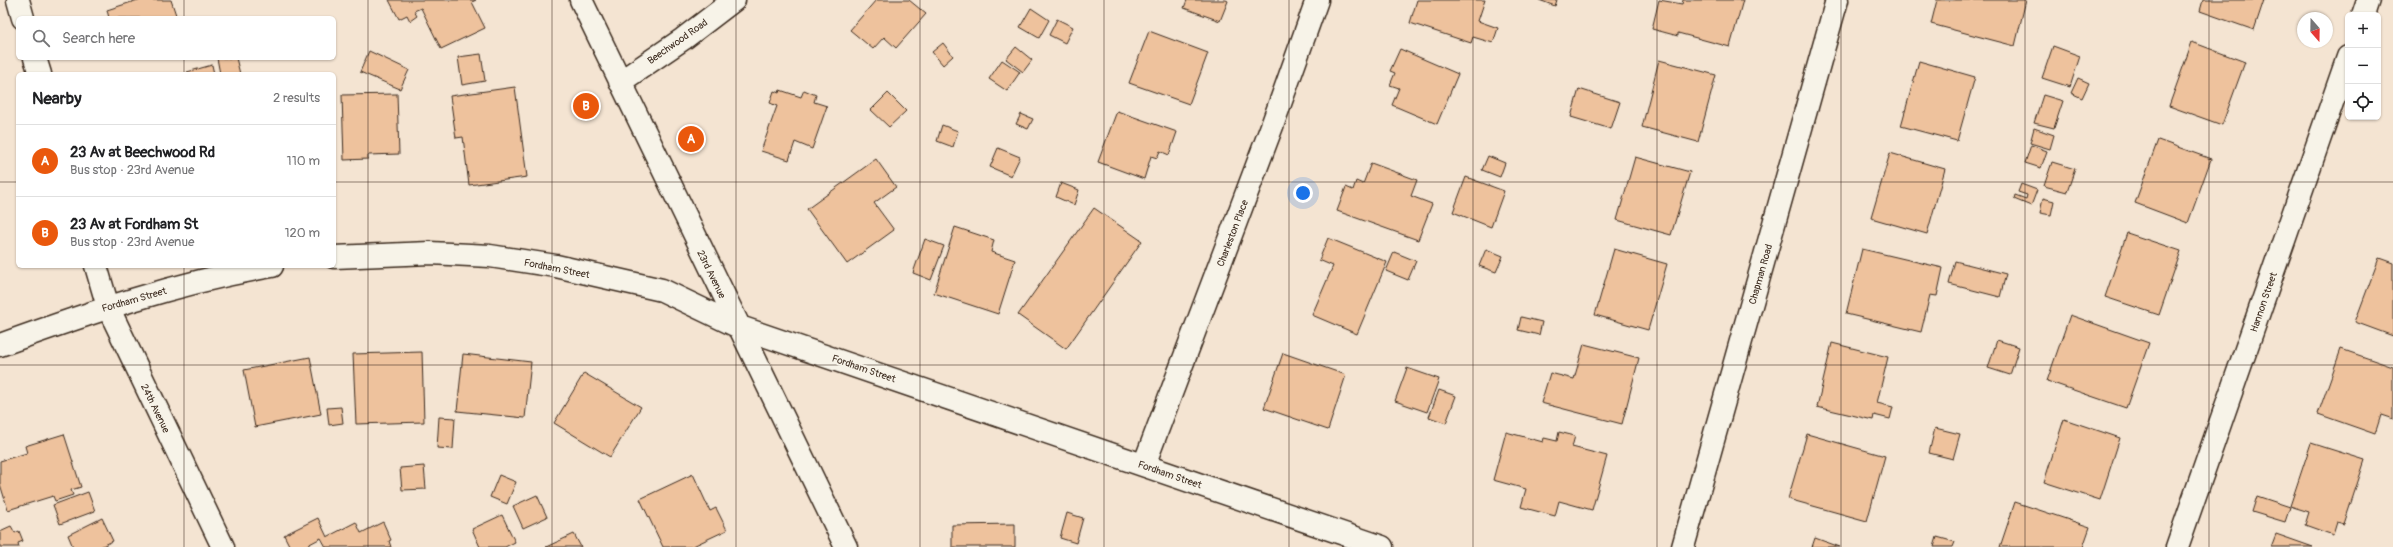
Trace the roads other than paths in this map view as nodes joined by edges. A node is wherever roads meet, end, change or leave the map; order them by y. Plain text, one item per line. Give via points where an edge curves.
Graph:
1 (18, 0) edge
2 (581, 0) edge
3 (734, 0) edge
4 (1317, 0) edge
5 (1837, 0) edge
6 (2368, 0) edge
7 (2363, 12) edge
8 (22, 16) edge
9 (36, 60) edge
10 (2345, 66) edge
11 (39, 72) edge
12 (620, 82) junction
13 (336, 257) edge
14 (97, 268) edge
15 (260, 268) edge
16 (108, 306) junction
17 (737, 326) junction
18 (0, 345) edge
19 (1144, 465) junction
20 (223, 547) edge
21 (846, 547) edge
22 (1382, 547) edge
23 (1683, 547) edge
24 (2177, 547) edge

1 - 8 street
2 - 12 street, 23rd Avenue
3 - 12 street, Beechwood Road
4 - 19 street, Charleston Place
5 - 23 street, Chapman Road
6 - 7 street
9 - 11 street
10 - 24 street, Hannon Street
12 - 17 street, 23rd Avenue
13 - 17 street, Fordham Street via 437,253 490,256 556,266 662,290
14 - 16 street, 24th Avenue
15 - 16 street, Fordham Street via 226,274
16 - 18 street, Fordham Street
16 - 20 street, 24th Avenue
17 - 19 street, Fordham Street
17 - 21 street, 23rd Avenue
19 - 22 street, Fordham Street

